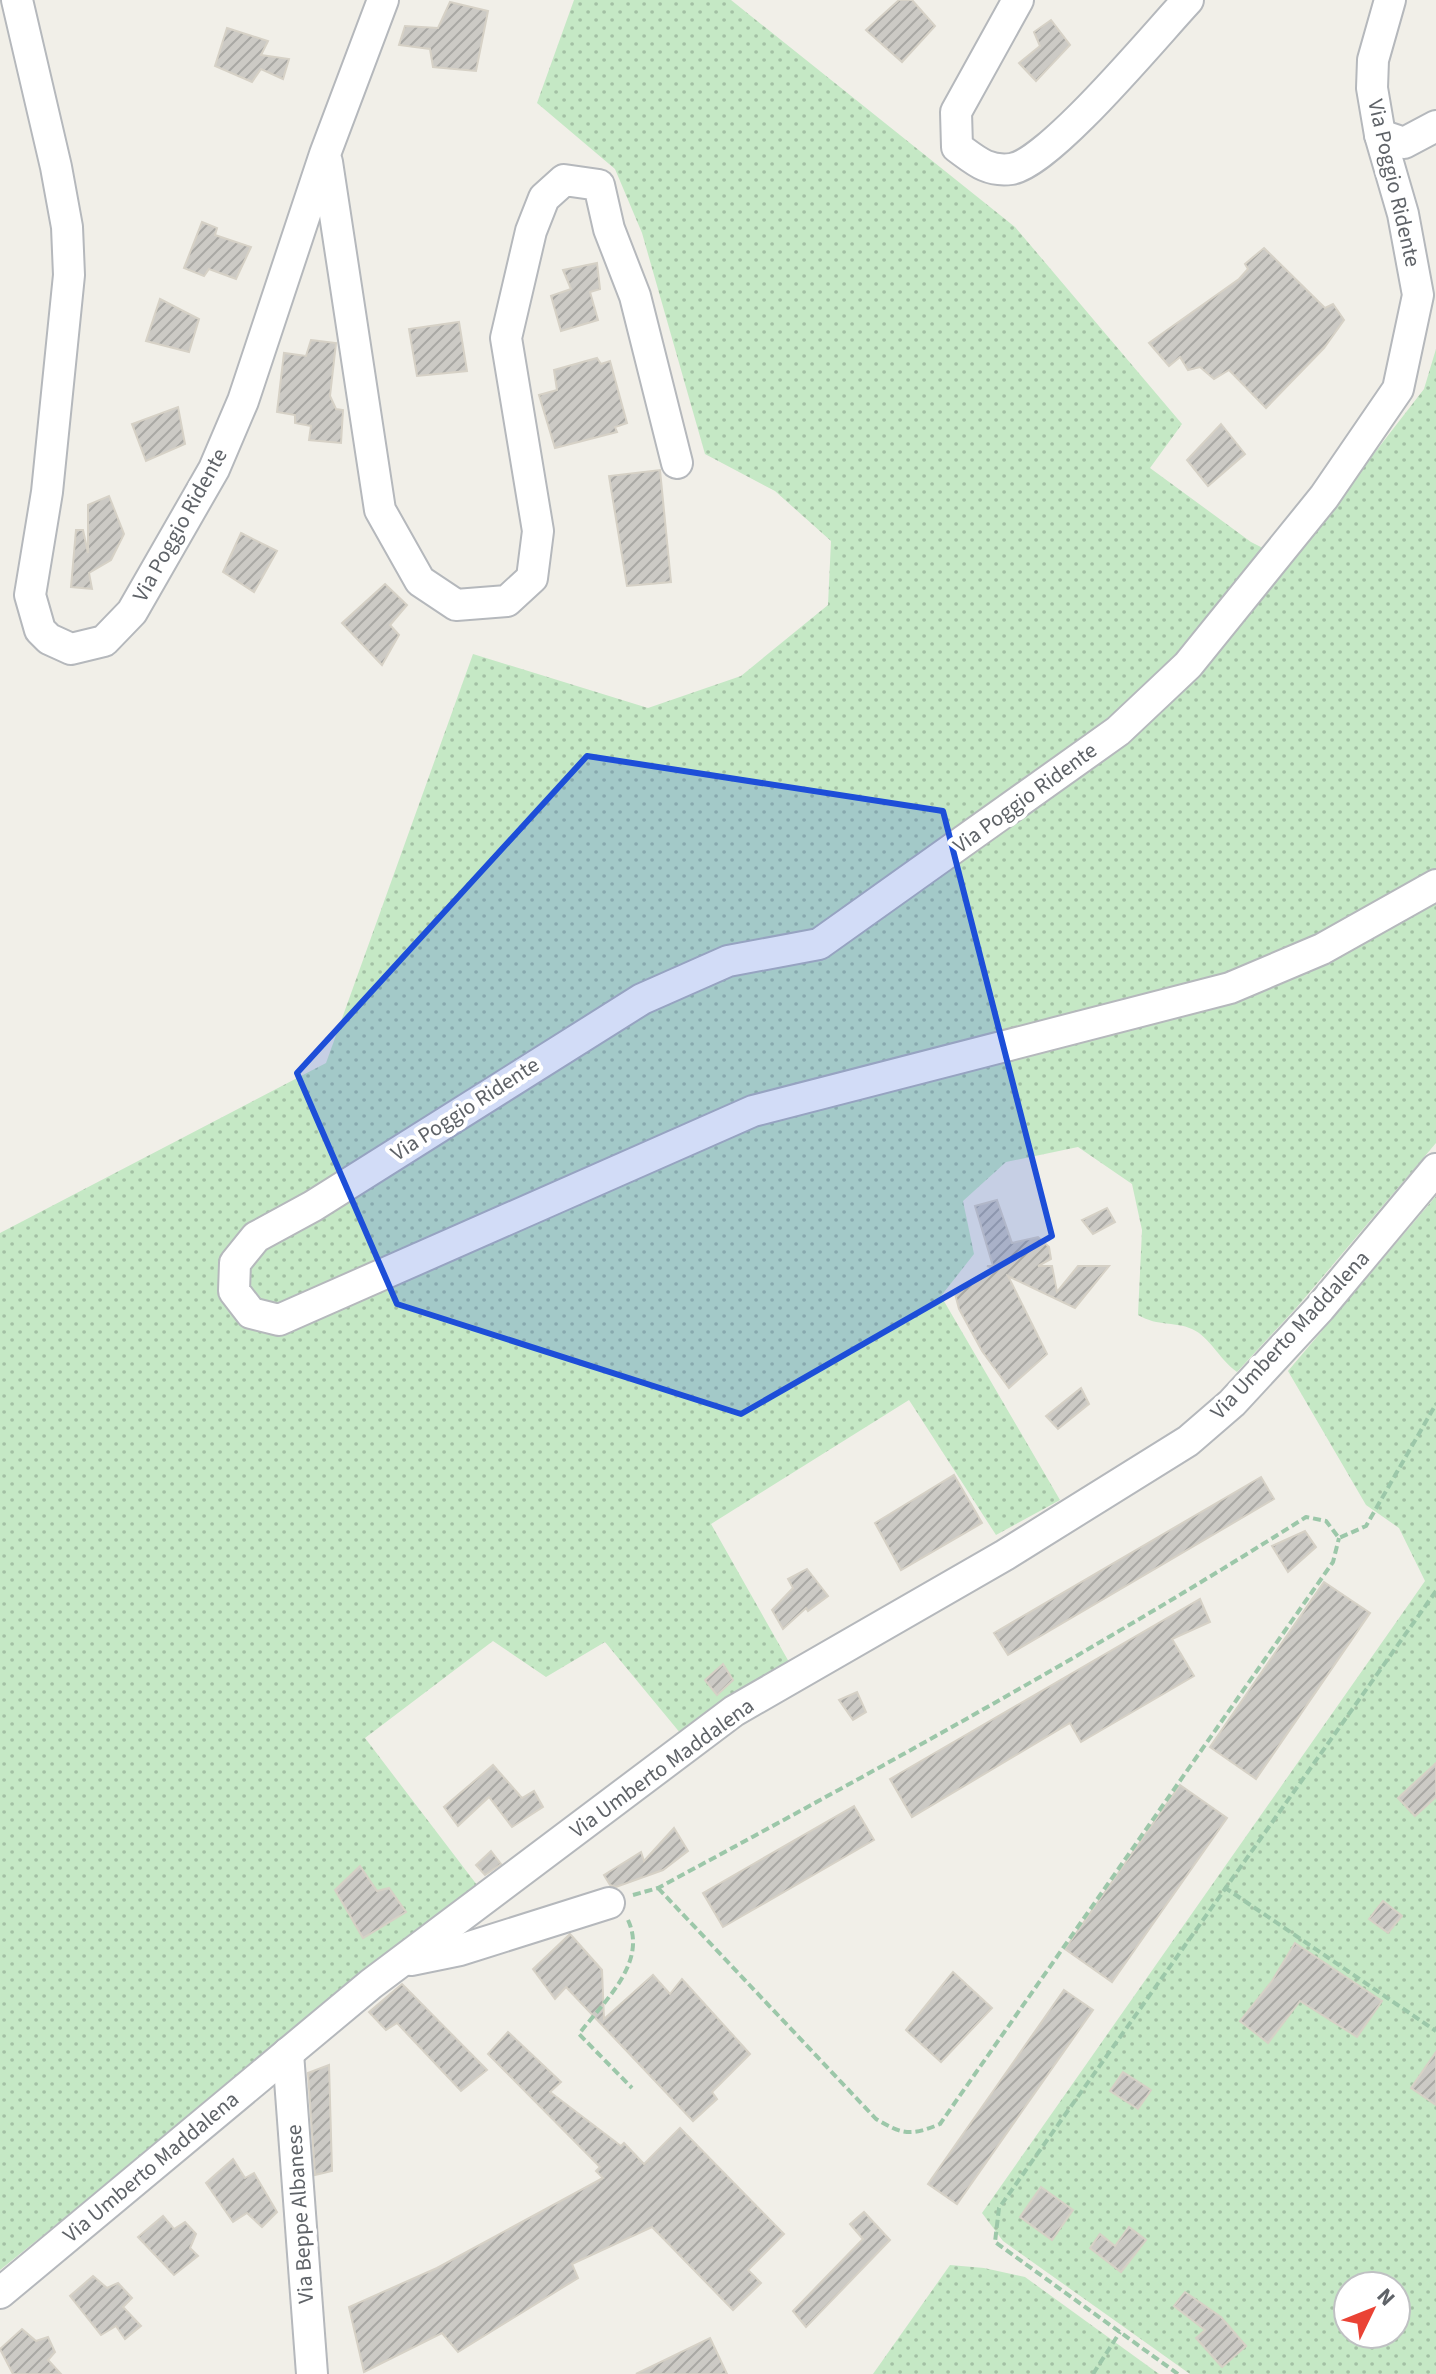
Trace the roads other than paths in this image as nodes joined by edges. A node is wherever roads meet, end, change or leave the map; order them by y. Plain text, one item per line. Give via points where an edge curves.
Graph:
1 (17, 0) edge
2 (383, 0) edge
3 (1018, 0) edge
4 (1188, 0) edge
5 (1390, 0) edge
6 (1436, 126) edge
7 (1392, 139) junction
8 (1436, 151) edge
9 (325, 154) junction
10 (677, 463) dead end
11 (1436, 885) edge
12 (1436, 1169) edge
13 (609, 1903) road end
14 (402, 1963) junction
15 (288, 2053) junction
16 (0, 2293) edge
17 (312, 2374) edge

1 - 9 street, Via Poggio Ridente via 67,227 64,349 30,595 40,630 59,645 71,649 104,641 132,612 168,555 243,401
2 - 9 street, Via Poggio Ridente
3 - 4 street via 956,112 957,147 987,169 1014,169 1054,143
5 - 7 street, Via Poggio Ridente via 1373,60 1372,88
6 - 7 street
7 - 8 street via 1420,152
7 - 11 street, Via Poggio Ridente via 1418,295 1398,389 1324,497 1188,665 1118,731 819,944 728,961 642,999 256,1237 235,1263 234,1291 251,1313 279,1320 753,1111 1230,988 1322,949
9 - 10 street via 380,510 420,581 456,605 507,601 532,578 538,531 506,338 531,231 544,198 564,180 599,185 609,229 635,296
12 - 14 street, Via Umberto Maddalena via 1320,1308 1232,1403 1188,1441 1005,1555 734,1711
13 - 14 street
14 - 15 street, Via Umberto Maddalena
15 - 16 street, Via Umberto Maddalena
15 - 17 street, Via Beppe Albanese

